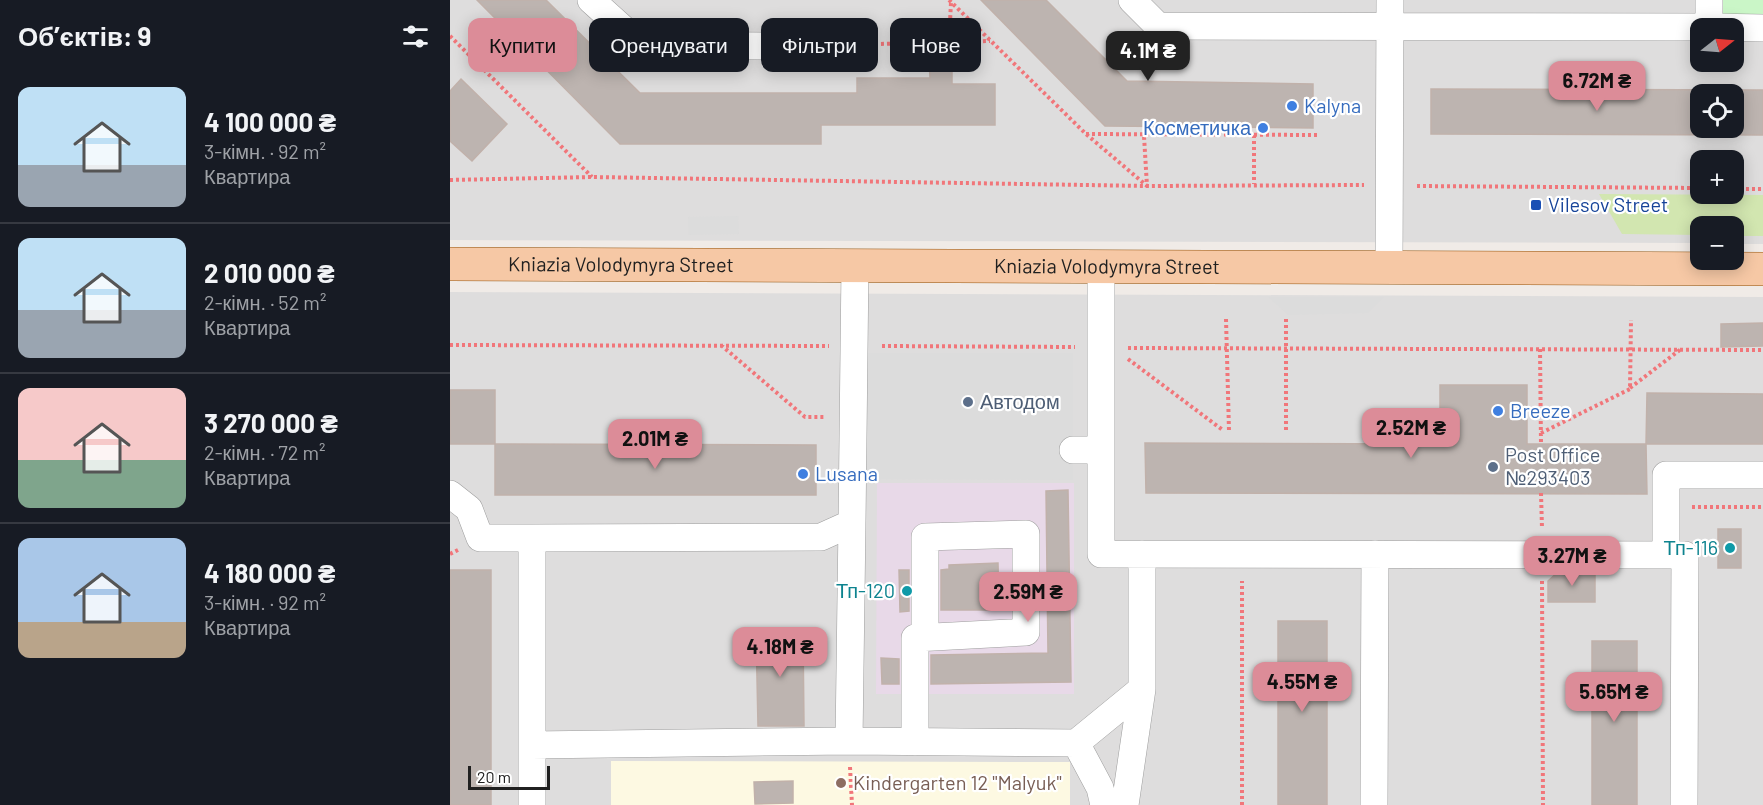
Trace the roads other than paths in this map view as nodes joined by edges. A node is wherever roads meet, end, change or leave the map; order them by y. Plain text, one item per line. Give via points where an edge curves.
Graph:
1 (591, 0) edge
2 (1132, 0) edge
3 (1708, 0) edge
4 (1389, 13) edge
5 (1708, 18) edge
6 (1690, 26) edge
7 (1744, 28) edge
8 (1763, 28) edge
9 (761, 46) edge
10 (450, 264) edge
11 (855, 266) junction
12 (1101, 267) junction
13 (1389, 268) junction
14 (1763, 269) edge
15 (1073, 450) dead end
16 (1101, 450) junction
17 (1763, 475) edge
18 (450, 494) edge
19 (852, 523) junction
20 (532, 538) junction
21 (1142, 554) junction
22 (1375, 554) junction
23 (1666, 554) junction
24 (925, 638) junction
25 (1142, 689) junction
26 (849, 741) junction
27 (915, 742) junction
28 (1076, 743) junction
29 (532, 744) junction
30 (532, 805) edge
31 (1104, 805) edge
32 (1125, 805) edge
33 (1374, 805) edge
34 (1684, 805) edge

1 - 9 lane via 640,45
2 - 4 lane via 1158,26
3 - 5 lane
4 - 6 lane
4 - 13 lane
7 - 8 lane
10 - 11 main road, Kniazia Volodymyra Street
11 - 12 main road, Kniazia Volodymyra Street
11 - 19 lane
12 - 13 main road, Kniazia Volodymyra Street
12 - 16 lane
13 - 14 main road, Kniazia Volodymyra Street
15 - 16 lane
16 - 21 lane via 1101,554
17 - 23 lane via 1666,475
18 - 20 lane via 469,509 480,538
19 - 20 lane via 821,537
19 - 26 lane
20 - 29 lane
21 - 22 lane
21 - 25 lane
22 - 23 lane
22 - 33 lane
23 - 34 lane via 1685,555
24 - 24 lane via 925,537 1026,534 1026,632
24 - 27 lane via 915,638
25 - 28 lane
25 - 32 lane
26 - 27 lane
26 - 29 lane
27 - 28 lane
28 - 31 lane via 1100,788
29 - 30 lane

